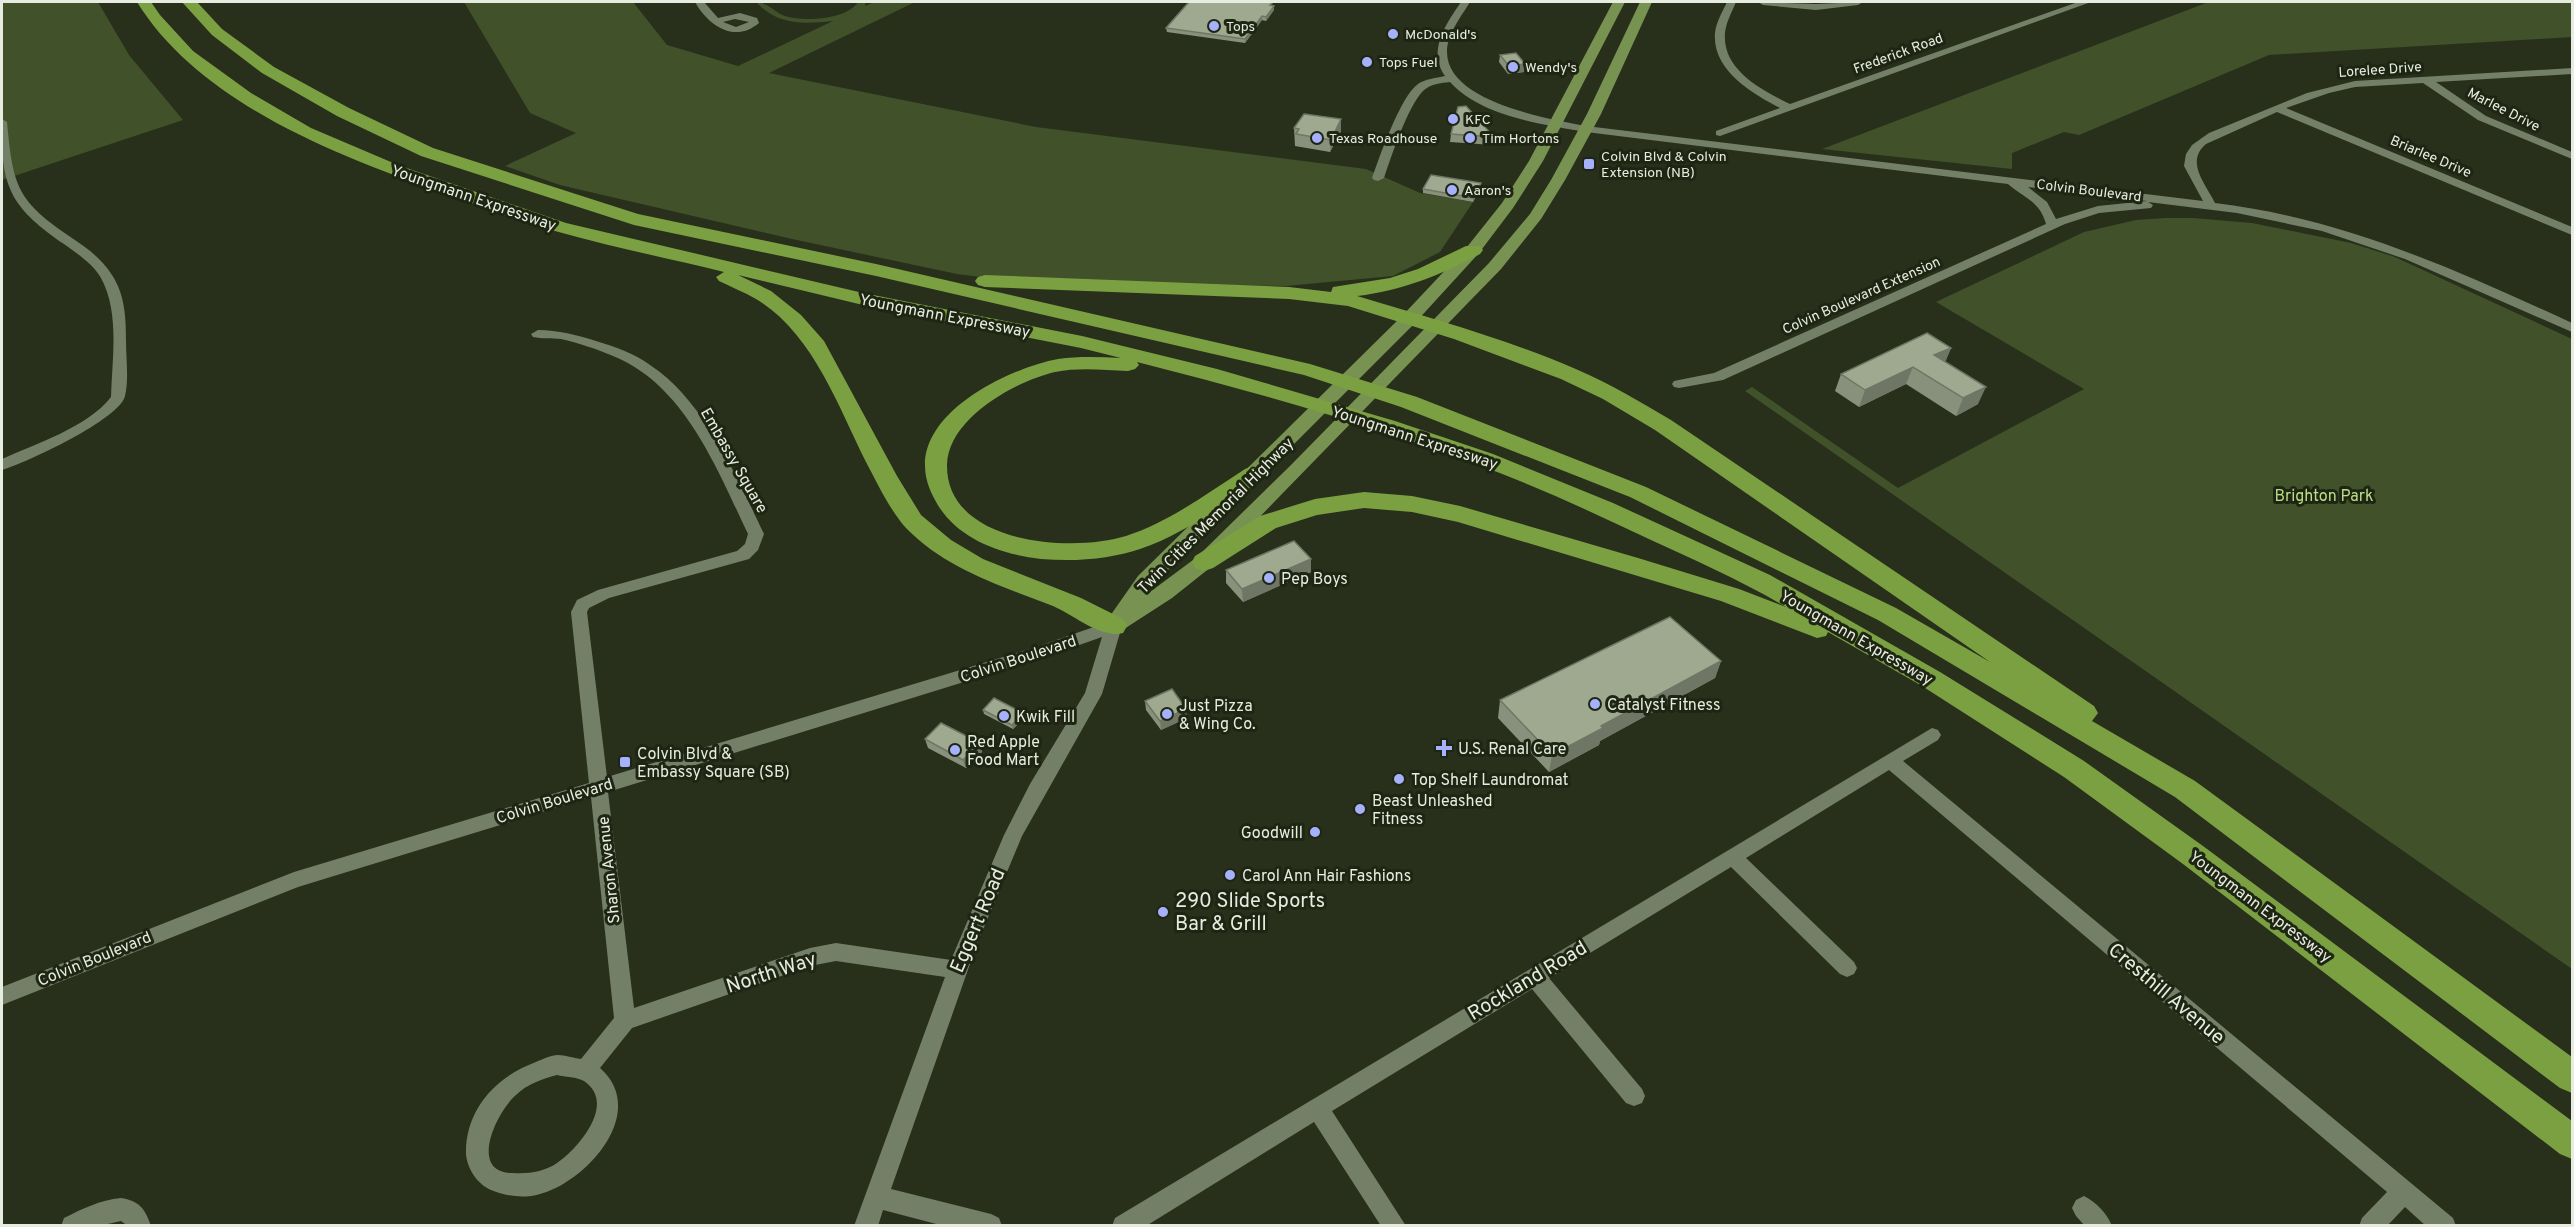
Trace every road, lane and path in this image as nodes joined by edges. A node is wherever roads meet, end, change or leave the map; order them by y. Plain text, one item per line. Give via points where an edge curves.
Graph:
1 (144, 2) edge
2 (189, 2) edge
3 (699, 2) edge
4 (1465, 2) edge
5 (1619, 2) edge
6 (1646, 2) edge
7 (1731, 2) edge
8 (1763, 2) edge
9 (1858, 2) edge
10 (2086, 2) edge
11 (716, 21) dead end
12 (2572, 71) edge
13 (2555, 72) junction
14 (1453, 78) junction
15 (2426, 80) junction
16 (2572, 83) edge
17 (1788, 108) junction
18 (2277, 108) junction
19 (2, 123) edge
20 (1555, 123) junction
21 (1587, 129) junction
22 (1720, 133) dead end
23 (2572, 156) edge
24 (1378, 178) dead end
25 (2005, 180) junction
26 (2211, 206) junction
27 (2052, 225) junction
28 (2572, 231) edge
29 (659, 249) junction
30 (1473, 250) junction
31 (876, 270) junction
32 (1289, 293) junction
33 (1409, 319) junction
34 (1438, 327) junction
35 (2572, 328) edge
36 (538, 334) dead end
37 (1209, 374) junction
38 (1679, 384) dead end
39 (2, 465) edge
40 (1253, 474) junction
41 (1203, 562) junction
42 (579, 612) joint
43 (1114, 627) junction
44 (1931, 679) junction
45 (1932, 735) dead end
46 (1890, 761) junction
47 (598, 787) junction
48 (2185, 789) junction
49 (1732, 856) junction
50 (1847, 968) dead end
51 (956, 970) junction
52 (1534, 976) junction
53 (2, 996) edge
54 (625, 1021) junction
55 (586, 1069) junction
56 (2572, 1077) edge
57 (1634, 1096) dead end
58 (1317, 1107) junction
59 (2572, 1142) edge
60 (2404, 1192) junction
61 (875, 1196) junction
62 (2084, 1208) dead end
63 (72, 1226) edge
64 (140, 1226) edge
65 (866, 1226) edge
66 (991, 1226) edge
67 (1123, 1226) edge
68 (1395, 1226) edge
69 (2102, 1226) edge
70 (2370, 1226) edge
71 (2445, 1226) edge

1 - 29 highway, Youngmann Expressway via 187,54 304,132 392,169 560,227
2 - 31 highway, Youngmann Expressway via 218,32 278,75 343,112 427,152 634,219
3 - 11 street
4 - 14 street via 1442,47 1443,64
5 - 20 main road, Twin Cities Memorial Highway
6 - 21 main road, Twin Cities Memorial Highway
7 - 17 street via 1721,30 1726,60 1750,86
8 - 9 street via 1816,7
10 - 17 street, Frederick Road
12 - 13 street, Lorelee Drive
13 - 15 street, Lorelee Drive
13 - 16 street
14 - 20 street, Colvin Boulevard via 1470,93 1506,110
14 - 24 street via 1416,91 1388,147
15 - 18 street, Lorelee Drive via 2332,87
15 - 23 street, Marlee Drive via 2499,127
17 - 22 street, Frederick Road
18 - 26 street, Lorelee Drive via 2204,140 2192,152 2190,166
18 - 28 street, Briarlee Drive
19 - 39 street via 6,169 14,192 36,219 83,251 108,277 118,313 118,397 111,409
20 - 21 street, Colvin Boulevard
20 - 30 main road, Twin Cities Memorial Highway via 1508,206
21 - 25 street, Colvin Boulevard
21 - 34 main road, Twin Cities Memorial Highway via 1536,216
25 - 26 street, Colvin Boulevard
25 - 27 street via 2040,200 2049,211
26 - 27 street, Colvin Boulevard Extension via 2120,207 2078,215
26 - 35 street, Colvin Boulevard via 2290,218 2376,242
27 - 38 street, Colvin Boulevard Extension via 1719,377
29 - 37 highway, Youngmann Expressway via 863,299 1082,342
29 - 43 highway via 764,295 794,319 818,345 885,476 913,521 942,546 974,565 1072,604
30 - 32 highway via 1415,279 1358,290
30 - 33 main road, Twin Cities Memorial Highway
31 - 32 highway via 1017,284
31 - 48 highway, Youngmann Expressway via 1310,370 1409,402 1638,492 1887,614
32 - 33 highway via 1350,300
33 - 34 highway
33 - 40 main road, Twin Cities Memorial Highway
34 - 41 main road, Twin Cities Memorial Highway
34 - 48 highway via 1590,383 1664,425 2063,697
36 - 42 street, Embassy Square via 555,333 608,349 661,380 705,439 756,534 743,555 597,596 583,604
37 - 40 highway via 1091,363 1048,368 1015,379 982,397 954,421 938,456 936,471 941,492 960,517 977,530 1020,547 1074,552 1102,550 1139,540 1184,519
37 - 44 highway, Youngmann Expressway via 1485,459 1616,513 1761,581
40 - 43 main road, Twin Cities Memorial Highway via 1144,581
41 - 43 main road, Twin Cities Memorial Highway
41 - 44 highway via 1268,522 1315,507 1364,500 1412,504 1460,514 1730,595 1800,621
42 - 47 street, Sharon Avenue
43 - 47 street, Colvin Boulevard
43 - 51 street, Eggert Road via 1093,694 1013,835
44 - 59 highway, Youngmann Expressway via 2074,769
45 - 46 street, Rockland Road
46 - 49 street, Rockland Road
46 - 60 street, Cresthill Avenue
47 - 53 street, Colvin Boulevard via 285,883
47 - 54 street, Sharon Avenue
48 - 56 highway, Youngmann Expressway
49 - 50 street
49 - 52 street, Rockland Road
51 - 54 street, North Way via 836,952 810,957
51 - 61 street, Eggert Road
52 - 57 street
52 - 58 street, Rockland Road
54 - 55 street
55 - 55 street via 572,1065 540,1069 509,1087 496,1100 482,1122 476,1145 485,1171 502,1182 524,1186 557,1176 586,1155 604,1126 608,1104 604,1086
58 - 67 street, Rockland Road
58 - 68 street
60 - 70 street
60 - 71 street, Cresthill Avenue
61 - 65 street, Eggert Road
61 - 66 street
62 - 69 street
63 - 64 street via 107,1210 121,1209 132,1212

